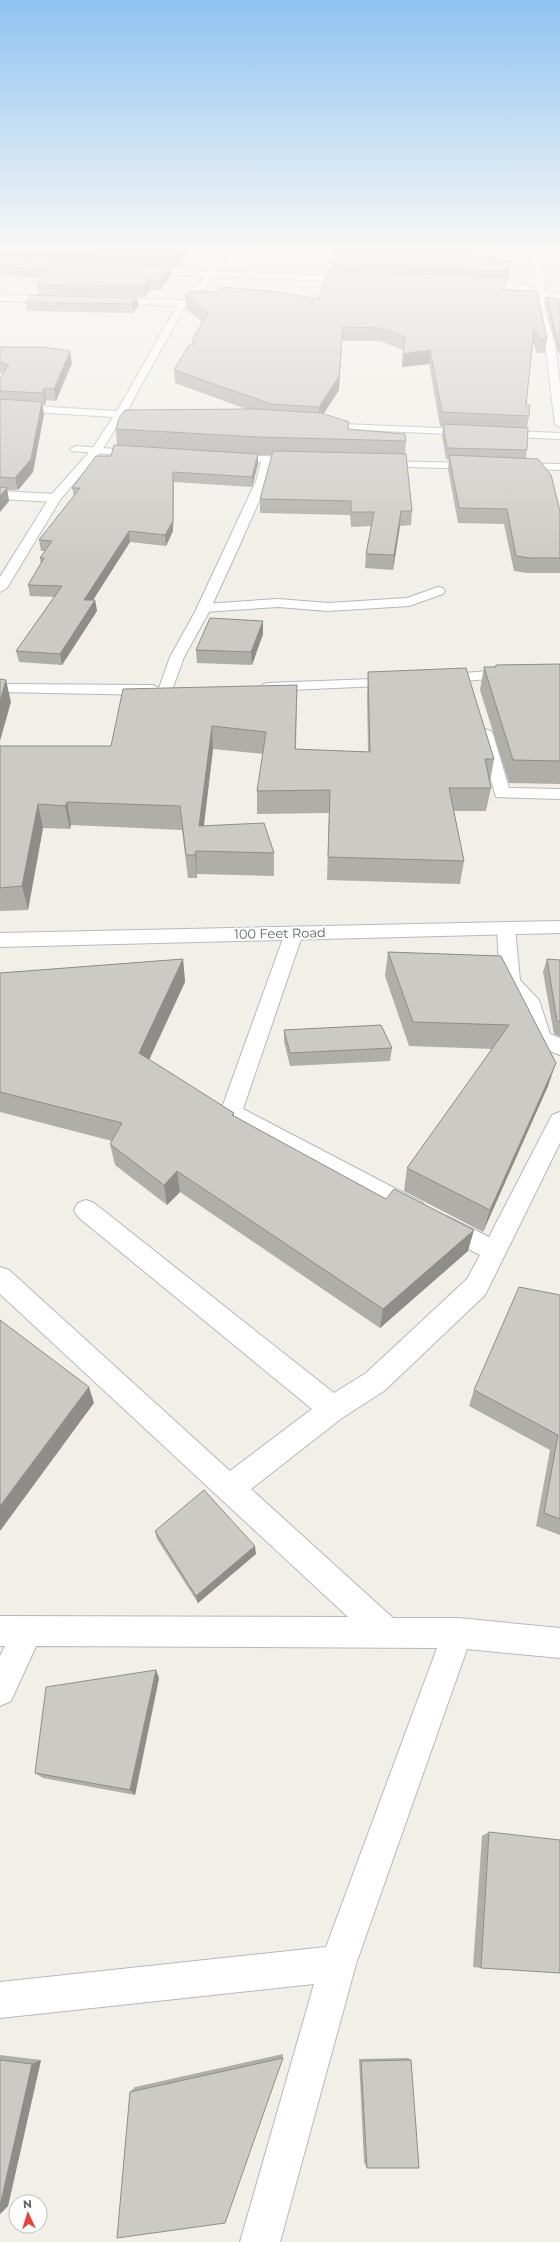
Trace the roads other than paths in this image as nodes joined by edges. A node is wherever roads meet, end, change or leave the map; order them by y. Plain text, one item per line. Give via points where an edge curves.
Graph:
1 (153, 356) edge
2 (552, 356) edge
3 (558, 394) edge
4 (0, 406) edge
5 (120, 413) junction
6 (164, 417) edge
7 (560, 424) edge
8 (306, 425) edge
9 (560, 436) edge
10 (76, 449) dead end
11 (96, 451) junction
12 (153, 454) edge
13 (216, 456) edge
14 (267, 459) junction
15 (314, 461) edge
16 (365, 463) edge
17 (560, 467) edge
18 (0, 495) edge
19 (55, 498) junction
20 (0, 588) edge
21 (438, 591) dead end
22 (204, 608) junction
23 (560, 670) edge
24 (428, 680) edge
25 (412, 681) edge
26 (0, 688) edge
27 (253, 688) edge
28 (166, 690) junction
29 (182, 690) edge
30 (481, 721) edge
31 (560, 794) edge
32 (560, 927) edge
33 (506, 928) junction
34 (294, 933) junction
35 (0, 940) edge
36 (560, 1046) edge
37 (560, 1121) edge
38 (86, 1210) dead end
39 (494, 1251) junction
40 (0, 1278) edge
41 (333, 1409) junction
42 (230, 1488) junction
43 (13, 1631) edge
44 (385, 1631) junction
45 (458, 1633) junction
46 (560, 1643) edge
47 (0, 1690) edge
48 (338, 1964) junction
49 (0, 2000) edge
50 (260, 2242) edge

1 - 5 street
2 - 3 street
3 - 7 street
4 - 5 street
5 - 6 street
5 - 11 street
8 - 9 street
10 - 11 street
11 - 12 street
11 - 19 street
13 - 14 street
14 - 15 street
14 - 22 street via 262,481
16 - 17 street
18 - 19 street
19 - 20 street
21 - 22 street via 409,602 328,607 278,603
22 - 28 street via 177,657
23 - 24 street via 470,685
25 - 27 street
26 - 28 street
28 - 29 street
30 - 31 street via 502,793
32 - 33 street, 100 Feet Road
33 - 34 street, 100 Feet Road
33 - 36 street via 510,983 529,1000 541,1039
34 - 35 street, 100 Feet Road
34 - 39 street via 231,1113
37 - 39 street
38 - 41 street
39 - 41 street via 476,1287 375,1382
40 - 42 street
41 - 42 street
42 - 44 street
43 - 44 street
43 - 47 street
44 - 45 street
45 - 46 street
45 - 48 street
48 - 49 street
48 - 50 street

